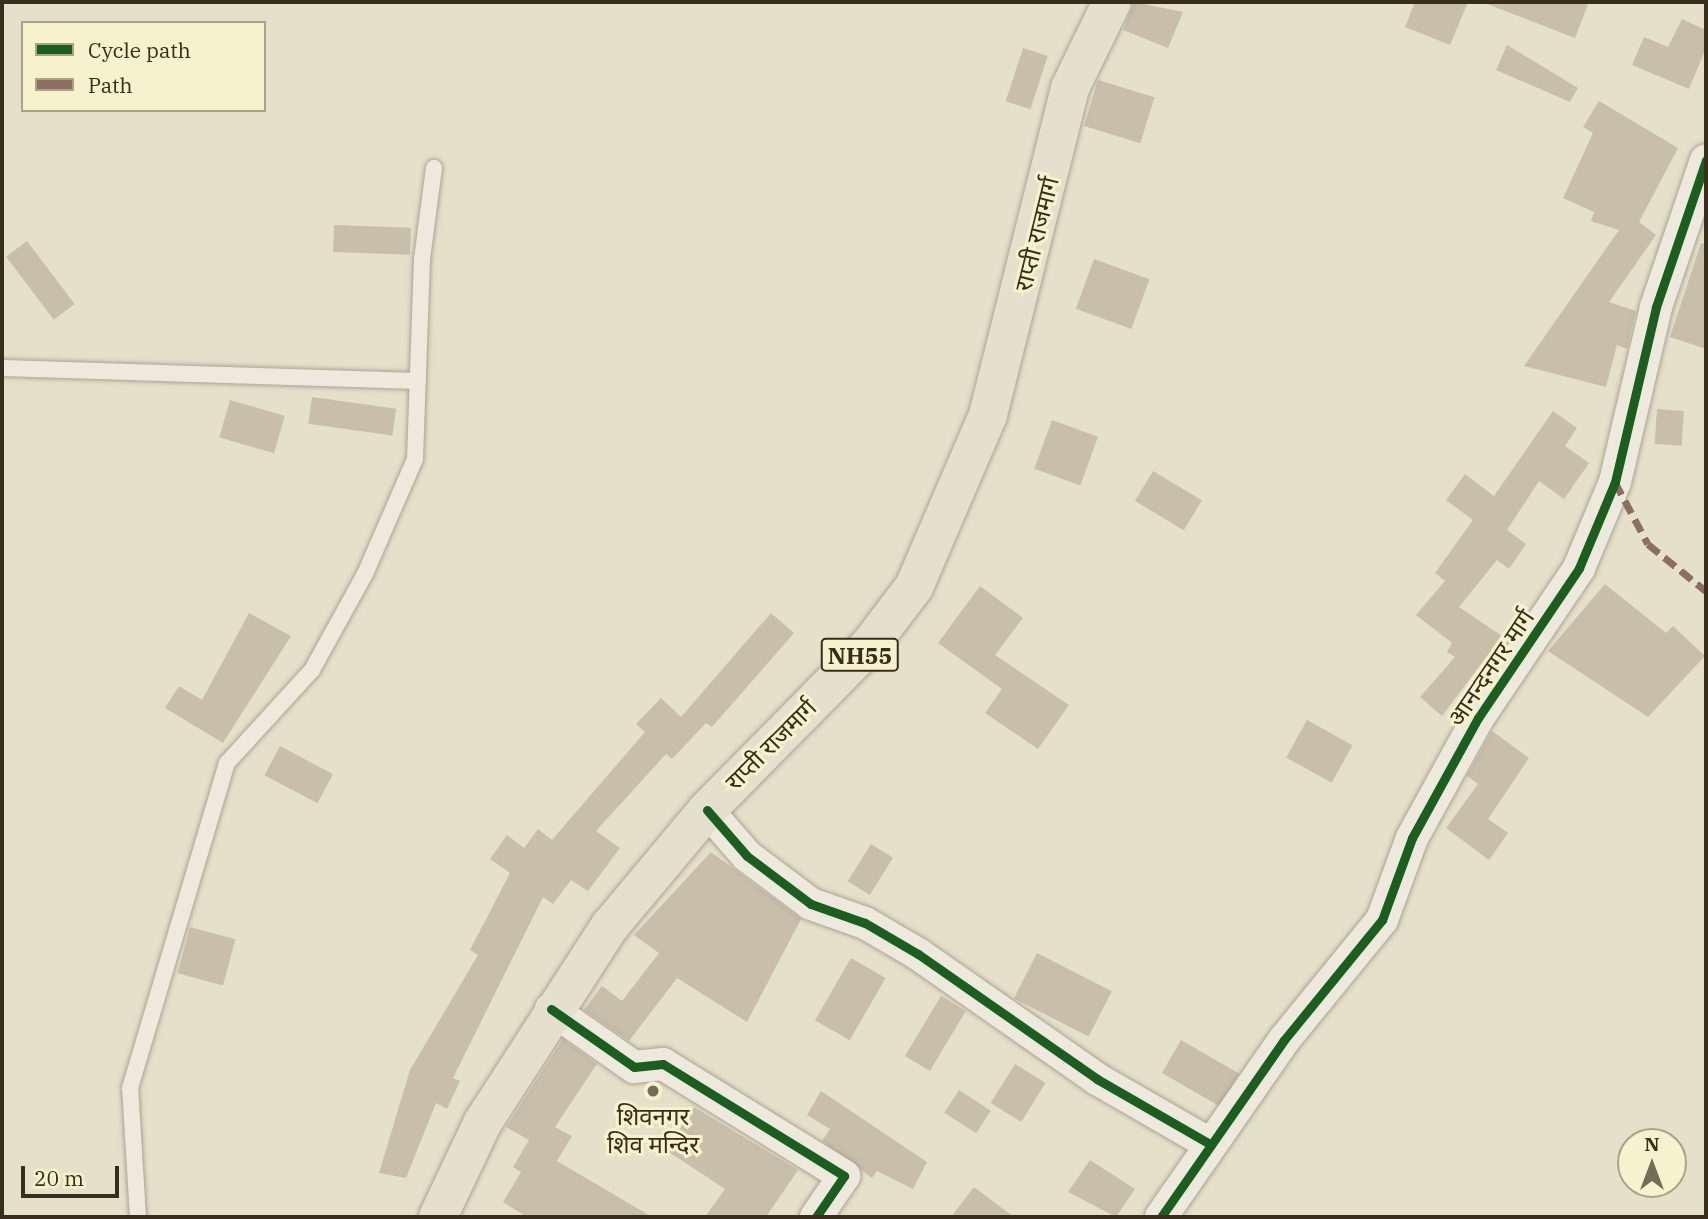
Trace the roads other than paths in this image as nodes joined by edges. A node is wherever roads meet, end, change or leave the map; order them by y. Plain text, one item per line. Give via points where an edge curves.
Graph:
1 (1112, 2) edge
2 (1706, 160) edge
3 (434, 168) dead end
4 (2, 368) edge
5 (418, 382) junction
6 (707, 810) junction
7 (551, 1009) junction
8 (1210, 1144) junction
9 (138, 1217) edge
10 (438, 1217) edge
11 (816, 1217) edge
12 (1161, 1217) edge

1 - 6 main road, राप्ती राजमार्ग / NH55 via 1070,88 988,415 914,587 869,646
2 - 8 street, आनन्दनगर मार्ग via 1656,307 1615,482 1579,568 1478,718 1412,838 1381,920
3 - 5 lane via 422,259
4 - 5 lane
5 - 9 lane via 415,458 365,574 312,670 227,763 130,1088
6 - 7 main road, राप्ती राजमार्ग / NH55
6 - 8 street via 747,856 811,904 864,923 918,954 1097,1079
7 - 10 main road, राप्ती राजमार्ग / NH55 via 483,1122
7 - 11 street via 635,1067 663,1063 844,1177
8 - 12 street, आनन्दनगर मार्ग

